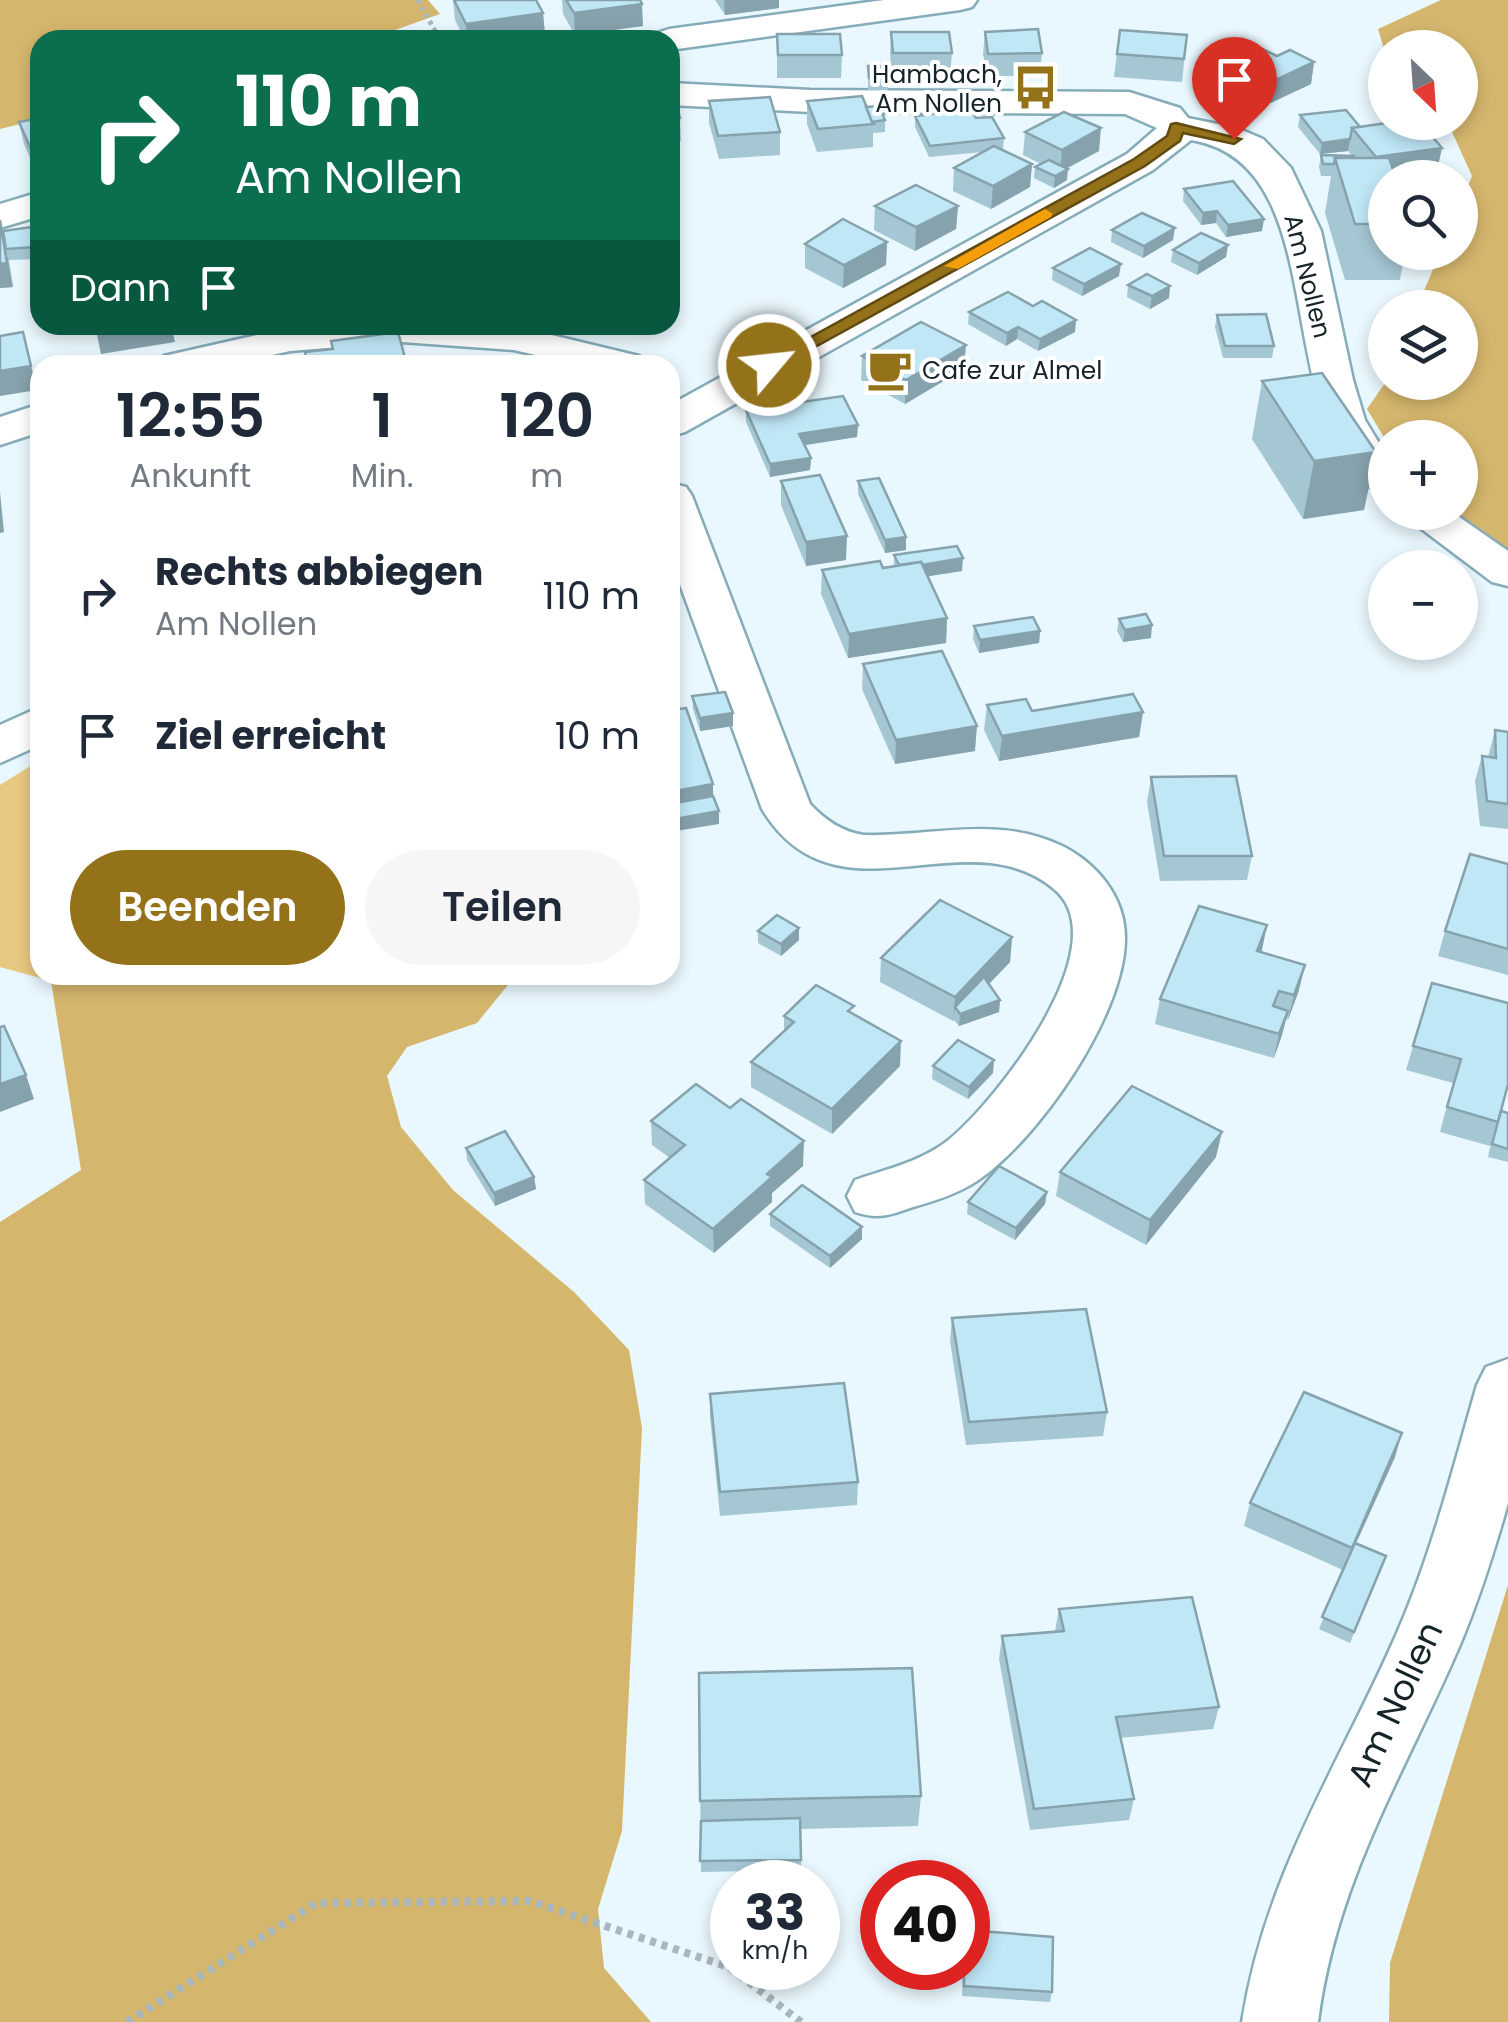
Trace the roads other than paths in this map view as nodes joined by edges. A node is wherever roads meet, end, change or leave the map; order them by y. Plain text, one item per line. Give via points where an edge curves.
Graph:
1 (960, 0) edge
2 (680, 38) edge
3 (680, 94) edge
4 (1176, 128) junction
5 (30, 207) edge
6 (0, 216) edge
7 (330, 335) edge
8 (493, 335) edge
9 (217, 355) edge
10 (589, 355) edge
11 (682, 402) edge
12 (30, 421) edge
13 (0, 432) edge
14 (1368, 458) edge
15 (680, 522) edge
16 (1447, 530) edge
17 (1508, 572) edge
18 (30, 730) edge
19 (0, 747) edge
20 (876, 1196) dead end
21 (1508, 1384) edge
22 (1280, 2022) edge

1 - 2 street
3 - 4 street, Am Nollen via 1129,103 1167,116
4 - 11 street via 1174,138 1140,162
4 - 14 street, Am Nollen via 1252,148 1284,187 1338,407
5 - 6 street
7 - 9 street
8 - 10 street
12 - 13 street
15 - 20 street via 794,820 828,843 866,853 966,844 1032,855 1066,873 1100,918 1102,947 1081,1003 1054,1058 1019,1104 941,1174
16 - 17 street
18 - 19 street
21 - 22 street, Am Nollen via 1470,1521 1426,1642 1294,1930

